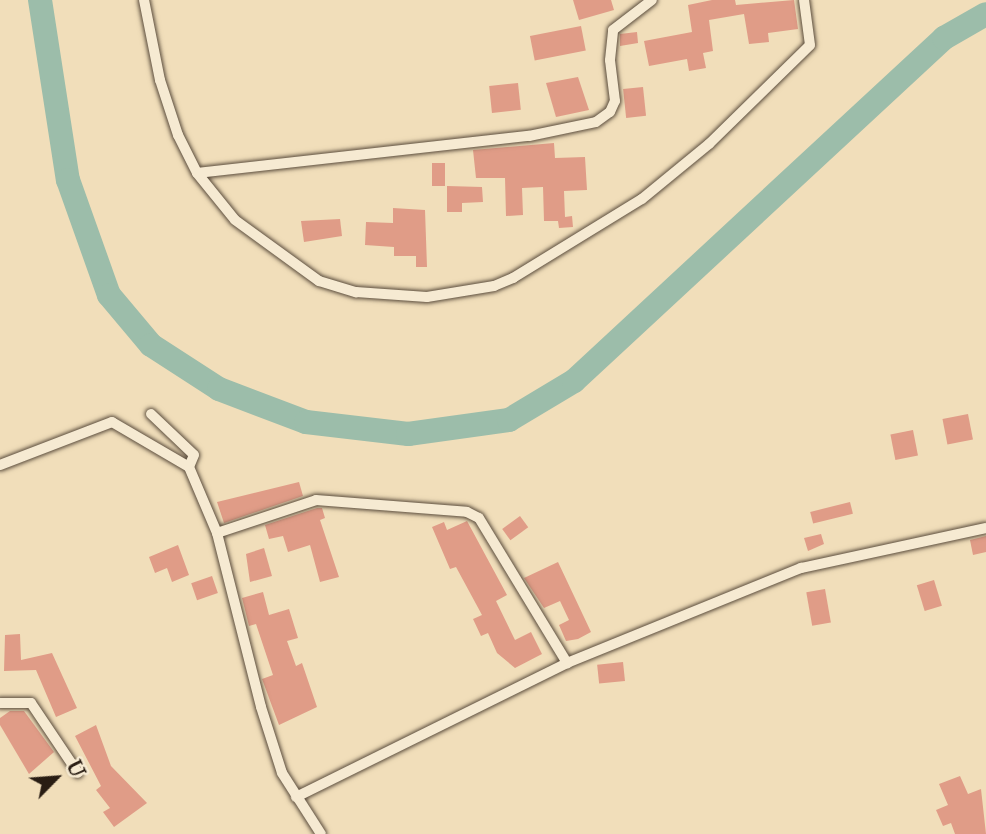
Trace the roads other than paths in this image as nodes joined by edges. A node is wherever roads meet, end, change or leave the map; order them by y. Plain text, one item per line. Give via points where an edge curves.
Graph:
1 (145, 0) edge
2 (652, 0) edge
3 (804, 0) edge
4 (197, 173) junction
5 (151, 414) dead end
6 (0, 465) edge
7 (189, 467) junction
8 (986, 528) edge
9 (217, 533) junction
10 (567, 663) junction
11 (0, 704) edge
12 (78, 773) dead end
13 (296, 797) junction
14 (321, 834) edge

1 - 4 street via 169,111
2 - 4 street via 613,30 610,60 615,101 611,112 596,121 529,136
3 - 4 street via 810,45 709,144 579,241 494,286 426,297 356,292 320,281 235,220
5 - 7 street via 194,455
6 - 7 street via 112,422
7 - 9 street
8 - 10 street via 801,568
9 - 10 street via 316,500 467,512 479,518
9 - 13 street via 261,707 282,773
10 - 13 street
11 - 12 street via 31,703
13 - 14 street

